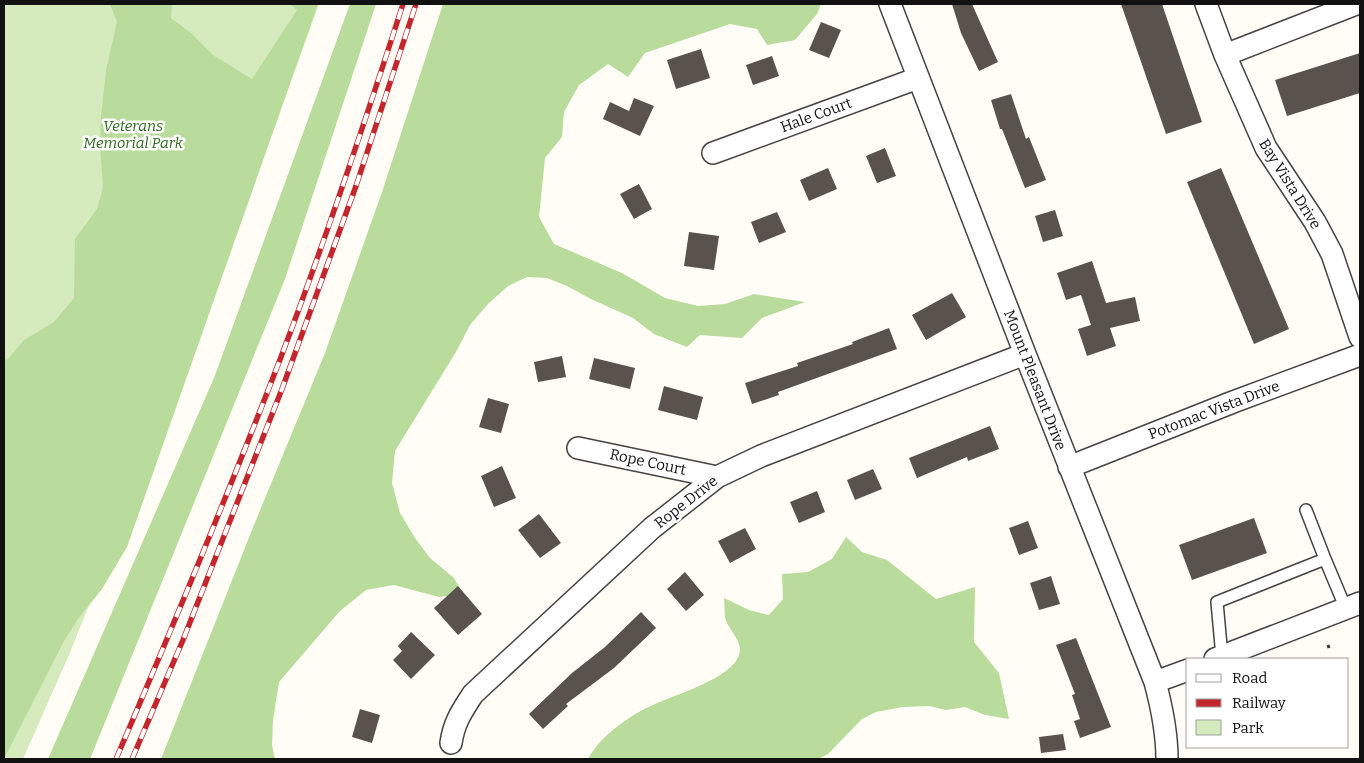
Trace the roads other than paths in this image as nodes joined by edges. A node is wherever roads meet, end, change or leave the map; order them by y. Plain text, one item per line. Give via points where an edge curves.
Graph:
1 (890, 4) edge
2 (1206, 4) edge
3 (1356, 4) edge
4 (1225, 55) junction
5 (918, 78) junction
6 (713, 153) dead end
7 (1360, 336) edge
8 (1025, 354) junction
9 (1360, 355) edge
10 (578, 448) dead end
11 (1069, 468) junction
12 (717, 477) junction
13 (1306, 510) dead end
14 (1325, 559) junction
15 (1353, 606) edge
16 (1218, 658) edge
17 (1186, 671) edge
18 (1155, 682) junction
19 (451, 743) dead end
20 (1167, 759) edge

1 - 5 street, Mount Pleasant Drive
2 - 4 street, Bay Vista Drive
3 - 4 street
4 - 7 street, Bay Vista Drive via 1266,148 1332,254
5 - 6 street, Hale Court
5 - 8 street, Mount Pleasant Drive
8 - 11 street, Mount Pleasant Drive
8 - 12 street, Rope Drive via 761,456
9 - 11 street, Potomac Vista Drive
10 - 12 street, Rope Court
11 - 18 street, Mount Pleasant Drive
12 - 19 street, Rope Drive via 652,528 473,694 453,728
13 - 14 lane
14 - 15 lane
14 - 16 lane via 1217,602
15 - 16 street
17 - 18 street
18 - 20 street, Mount Pleasant Drive via 1162,706

